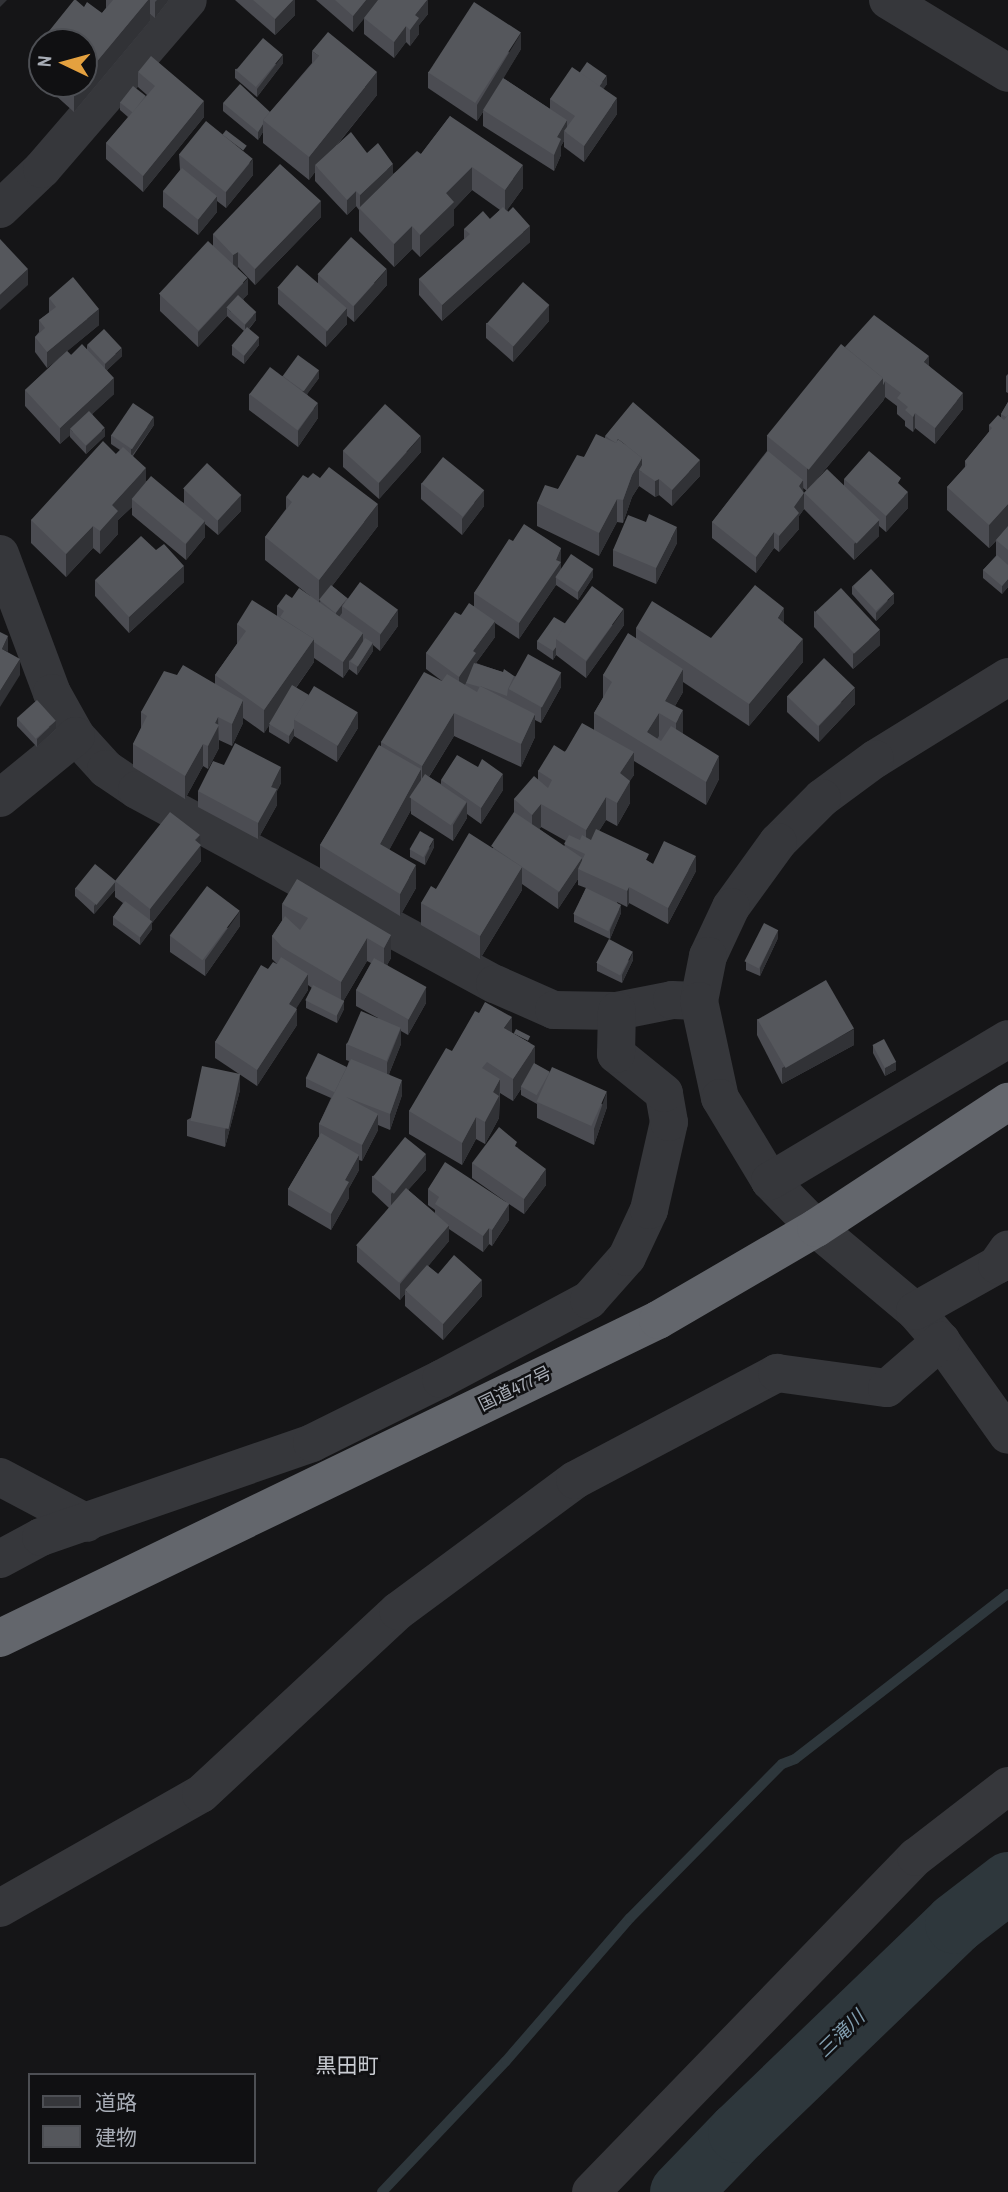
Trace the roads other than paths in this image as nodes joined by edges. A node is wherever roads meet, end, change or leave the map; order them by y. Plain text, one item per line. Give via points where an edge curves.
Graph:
1 (188, 0) edge
2 (888, 0) edge
3 (1008, 73) edge
4 (0, 209) edge
5 (0, 554) edge
6 (1008, 677) edge
7 (76, 736) junction
8 (0, 798) edge
9 (699, 1001) junction
10 (617, 1012) junction
11 (1008, 1039) edge
12 (1008, 1102) edge
13 (770, 1181) junction
14 (816, 1228) junction
15 (1008, 1249) edge
16 (915, 1311) junction
17 (941, 1341) junction
18 (1008, 1435) edge
19 (0, 1478) edge
20 (87, 1523) junction
21 (0, 1559) edge
22 (0, 1638) edge
23 (1008, 1786) edge
24 (0, 1908) edge
25 (591, 2192) edge

1 - 4 street via 42,169
2 - 3 street
5 - 7 street via 52,693
6 - 9 street via 875,759 822,798 778,842 732,907 708,957
7 - 8 street
7 - 10 street via 106,769 137,790 495,984 554,1010
9 - 10 street via 672,1000
9 - 13 street via 720,1098
10 - 20 street via 616,1054 664,1093 669,1122 643,1222 627,1257 589,1300 442,1380 312,1443
11 - 13 street
12 - 14 highway, 国道477号
13 - 14 street
14 - 16 street
14 - 22 highway, 国道477号 via 658,1320
15 - 16 street via 997,1265
16 - 17 street
17 - 18 street
17 - 24 street via 887,1388 777,1373 575,1480 398,1611 201,1794
19 - 20 street
20 - 21 street via 41,1537
23 - 25 street via 916,1857

